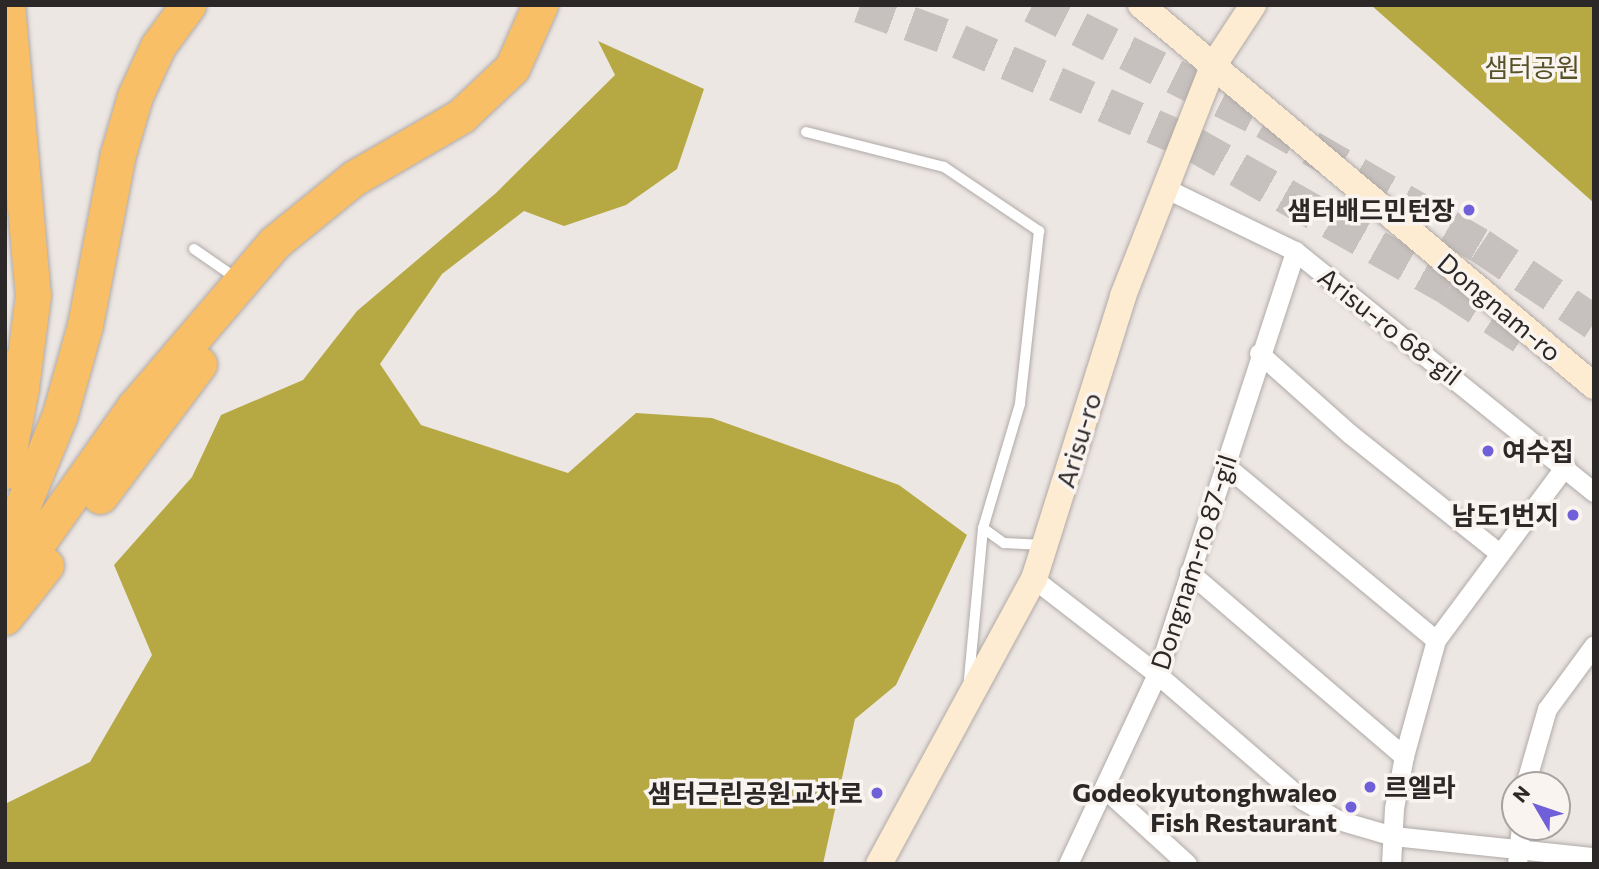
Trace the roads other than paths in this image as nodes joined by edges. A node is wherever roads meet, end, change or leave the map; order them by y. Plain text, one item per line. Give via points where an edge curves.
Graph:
1 (7, 5) edge
2 (187, 5) edge
3 (540, 5) edge
4 (1141, 5) edge
5 (1253, 5) edge
6 (1213, 66) junction
7 (806, 132) dead end
8 (1167, 190) junction
9 (7, 245) edge
10 (194, 249) dead end
11 (1295, 251) junction
12 (240, 281) junction
13 (1259, 353) junction
14 (1594, 386) edge
15 (21, 388) junction
16 (1225, 465) junction
17 (1565, 466) junction
18 (5, 471) edge
19 (1594, 492) edge
20 (983, 528) junction
21 (1045, 545) junction
22 (5, 549) edge
23 (1498, 552) junction
24 (1189, 572) junction
25 (1034, 579) junction
26 (5, 581) edge
27 (5, 617) edge
28 (1437, 640) junction
29 (1594, 645) edge
30 (1157, 674) junction
31 (966, 702) junction
32 (1404, 756) junction
33 (1529, 771) edge
34 (1105, 789) junction
35 (1393, 836) junction
36 (1519, 846) edge
37 (1594, 858) edge
38 (879, 864) edge
39 (1068, 864) edge
40 (1187, 864) edge
41 (1391, 864) edge

1 - 15 highway via 33,295
2 - 22 highway via 158,46 135,96 118,154 85,326 60,414
3 - 12 highway via 512,68 461,116 354,178 274,243
4 - 6 main road, Dongnam-ro
5 - 6 main road, Arisu-ro
6 - 8 main road, Arisu-ro
6 - 14 main road, Dongnam-ro
7 - 20 lane via 944,167 1039,231 1020,404
8 - 11 street, Arisu-ro 68-gil
8 - 21 main road, Arisu-ro via 1123,296
9 - 15 highway
10 - 12 lane
11 - 13 street, Dongnam-ro 87-gil
11 - 17 street, Arisu-ro 68-gil
12 - 26 highway via 135,406 35,547
12 - 27 highway via 206,355
13 - 16 street, Dongnam-ro 87-gil
13 - 23 street via 1350,434
15 - 18 highway
16 - 24 street, Dongnam-ro 87-gil
16 - 28 street
17 - 19 street, Arisu-ro 68-gil
17 - 23 street
20 - 21 lane via 1004,543
20 - 31 lane
21 - 25 main road, Arisu-ro
23 - 28 street
24 - 30 street, Dongnam-ro 87-gil
24 - 32 street
25 - 30 street
25 - 31 main road, Arisu-ro
28 - 32 street
29 - 33 street via 1547,709
30 - 34 street, Dongnam-ro 87-gil
30 - 35 street via 1303,800 1338,820
31 - 38 main road, Arisu-ro
32 - 35 street
34 - 39 street, Dongnam-ro 87-gil
34 - 40 street
35 - 36 street
35 - 41 street
36 - 37 street

